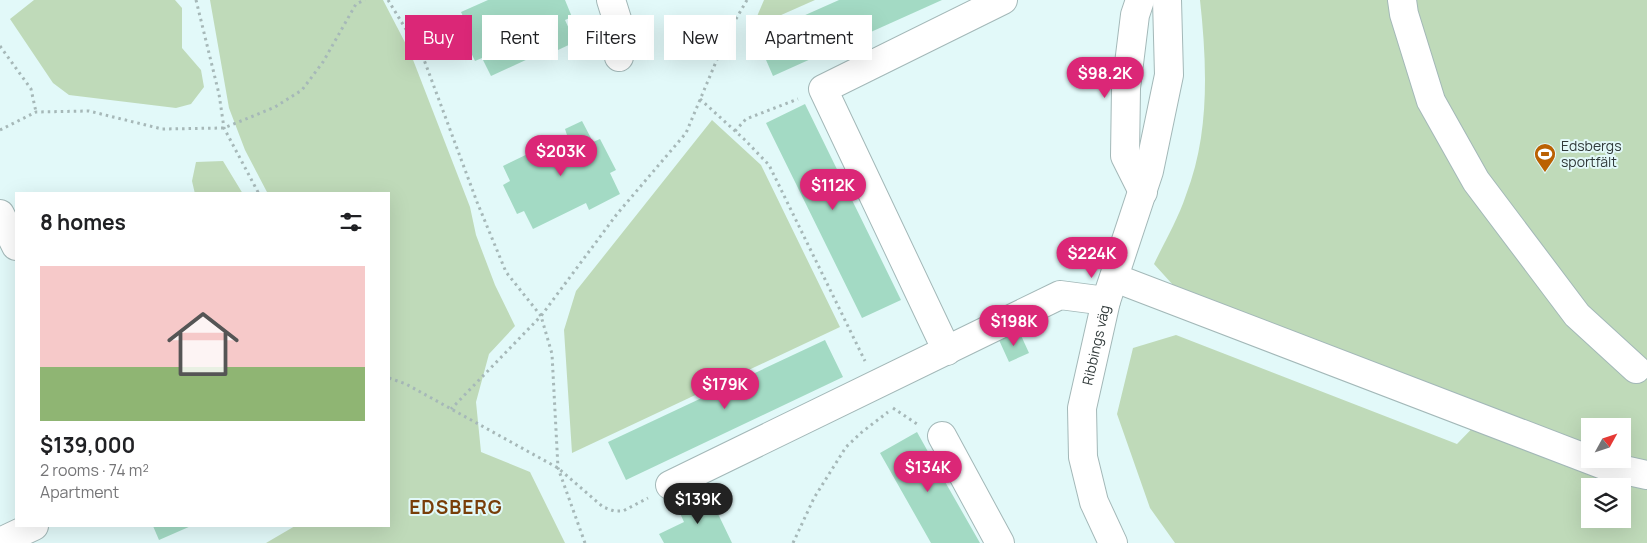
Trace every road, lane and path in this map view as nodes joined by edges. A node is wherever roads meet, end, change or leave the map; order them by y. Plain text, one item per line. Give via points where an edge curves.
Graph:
1 (196, 0) edge
2 (365, 0) edge
3 (388, 0) edge
4 (611, 0) edge
5 (747, 0) edge
6 (1003, 0) edge
7 (1140, 0) edge
8 (1167, 0) edge
9 (1402, 0) edge
10 (616, 15) edge
11 (0, 46) edge
12 (823, 89) junction
13 (700, 99) junction
14 (36, 112) junction
15 (224, 128) junction
16 (0, 130) edge
17 (735, 131) junction
18 (258, 192) edge
19 (1143, 192) junction
20 (0, 214) edge
21 (15, 244) edge
22 (1111, 290) junction
23 (540, 316) junction
24 (947, 351) junction
25 (1636, 369) dead end
26 (390, 378) edge
27 (877, 384) junction
28 (451, 409) junction
29 (942, 436) joint
30 (558, 468) junction
31 (1647, 475) edge
32 (670, 486) joint
33 (32, 527) edge
34 (0, 542) edge
35 (585, 543) edge
36 (793, 543) edge
37 (1000, 543) edge
38 (1113, 543) edge

1 - 15 path
2 - 15 path via 356,4 323,62 302,90 275,108
3 - 23 path via 423,57 506,272
4 - 10 street
5 - 13 path via 729,31
6 - 12 street
7 - 19 street via 1135,15 1126,88 1125,156
8 - 19 street, Ribbings väg via 1169,75
9 - 25 street via 1432,101 1476,181 1577,315
11 - 14 path via 32,89
12 - 17 path via 746,119
12 - 24 street
13 - 17 path
13 - 23 path via 686,133 617,214
14 - 15 path via 89,111 162,129
14 - 16 path
15 - 18 path
17 - 27 path via 769,165
19 - 22 street, Ribbings väg
20 - 21 street
22 - 24 street via 1060,295
22 - 31 street via 1606,466
22 - 38 street, Ribbings väg via 1082,408 1083,457 1094,502
23 - 28 path
23 - 30 path via 552,354
24 - 27 street
26 - 28 path
27 - 32 street
28 - 30 path
29 - 36 path via 920,426 891,406 846,447 814,498
29 - 37 street
30 - 32 path via 603,507 614,511 623,511
30 - 35 path
33 - 34 street

